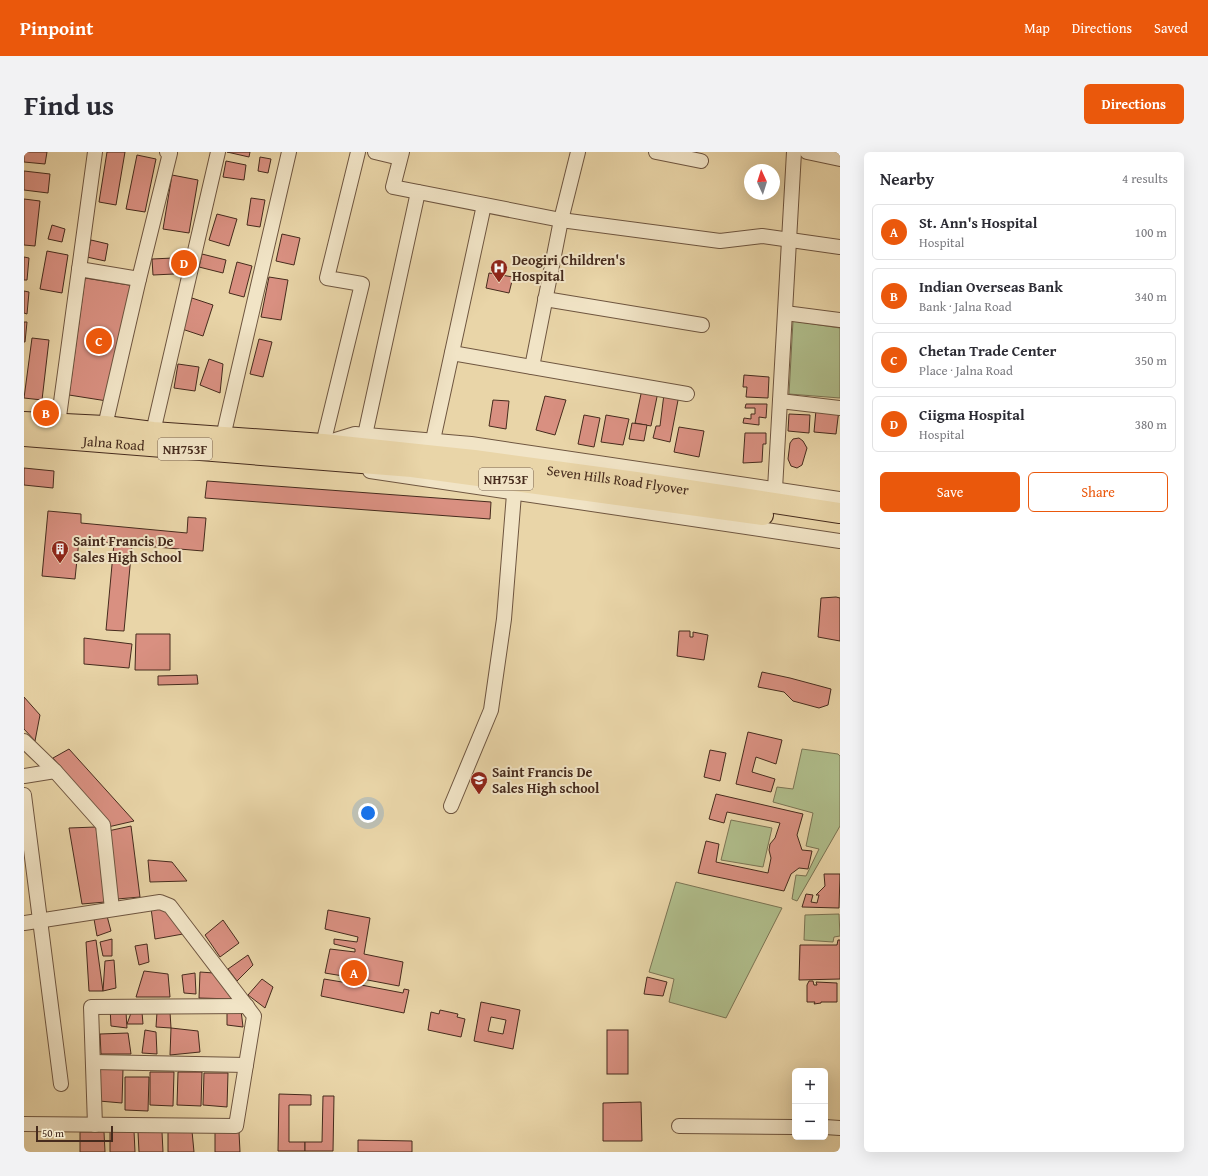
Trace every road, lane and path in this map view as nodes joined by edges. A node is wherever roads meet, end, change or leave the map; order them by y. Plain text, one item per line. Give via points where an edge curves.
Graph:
1 (95, 152) edge
2 (167, 152) edge
3 (218, 152) edge
4 (289, 152) edge
5 (358, 152) edge
6 (374, 152) edge
7 (578, 152) edge
8 (656, 152) edge
9 (794, 152) edge
10 (807, 152) edge
11 (401, 155) edge
12 (840, 159) edge
13 (701, 161) dead end
14 (418, 192) junction
15 (484, 205) junction
16 (561, 220) junction
17 (788, 240) junction
18 (840, 247) edge
19 (79, 269) junction
20 (139, 279) junction
21 (545, 299) junction
22 (784, 313) junction
23 (840, 320) edge
24 (702, 325) dead end
25 (452, 353) junction
26 (532, 367) junction
27 (687, 394) dead end
28 (780, 402) junction
29 (840, 408) edge
30 (24, 422) edge
31 (58, 424) junction
32 (105, 426) junction
33 (153, 432) junction
34 (24, 436) edge
35 (223, 437) junction
36 (433, 440) junction
37 (323, 444) junction
38 (356, 448) junction
39 (775, 489) junction
40 (514, 494) junction
41 (840, 499) edge
42 (840, 513) edge
43 (840, 527) edge
44 (840, 541) edge
45 (24, 741) edge
46 (55, 771) junction
47 (24, 776) edge
48 (24, 795) edge
49 (451, 806) dead end
50 (112, 909) junction
51 (42, 920) junction
52 (24, 923) edge
53 (246, 1006) junction
54 (93, 1062) junction
55 (246, 1065) junction
56 (61, 1084) dead end
57 (24, 1124) edge
58 (95, 1125) junction
59 (679, 1126) dead end
60 (792, 1127) edge
61 (828, 1127) edge
62 (840, 1128) edge

1 - 19 street
2 - 20 street via 170,153
3 - 33 street
4 - 35 street
5 - 37 street via 327,278 362,284
6 - 11 street
7 - 16 street
8 - 13 street
9 - 17 street
10 - 12 street
11 - 14 street via 393,187
14 - 15 street
14 - 38 street
15 - 16 street
15 - 25 street
16 - 17 street via 720,241 762,236
16 - 21 street
17 - 18 street
17 - 22 street
19 - 20 street
19 - 31 street
20 - 32 street
21 - 24 street
21 - 26 street
22 - 23 street
22 - 28 street
25 - 26 street
25 - 36 street
26 - 27 street
28 - 29 street
28 - 39 street
30 - 31 highway, Jalna Road / NH753F
31 - 32 highway, Jalna Road / NH753F
32 - 33 highway, Jalna Road / NH753F
33 - 35 highway, Jalna Road / NH753F
34 - 38 highway, Jalna Road / NH753F
35 - 37 highway, Jalna Road / NH753F
36 - 38 street
36 - 39 street
37 - 38 highway, Seven Hills Road Flyover / NH753F
38 - 40 street via 374,473
38 - 42 highway, Seven Hills Road Flyover / NH753F via 474,460
38 - 43 highway, Seven Hills Road Flyover / NH753F via 377,464 507,479
39 - 41 street
40 - 44 street
40 - 49 street via 504,619 491,710
45 - 46 street
46 - 47 street
46 - 50 street via 103,825
48 - 51 street
50 - 51 street
50 - 53 street via 160,902 170,906
51 - 52 street
51 - 56 street
53 - 54 street via 91,1007
53 - 55 street via 254,1016
54 - 55 street
54 - 58 street
55 - 58 street via 236,1126
57 - 58 street
59 - 60 street
61 - 62 street

